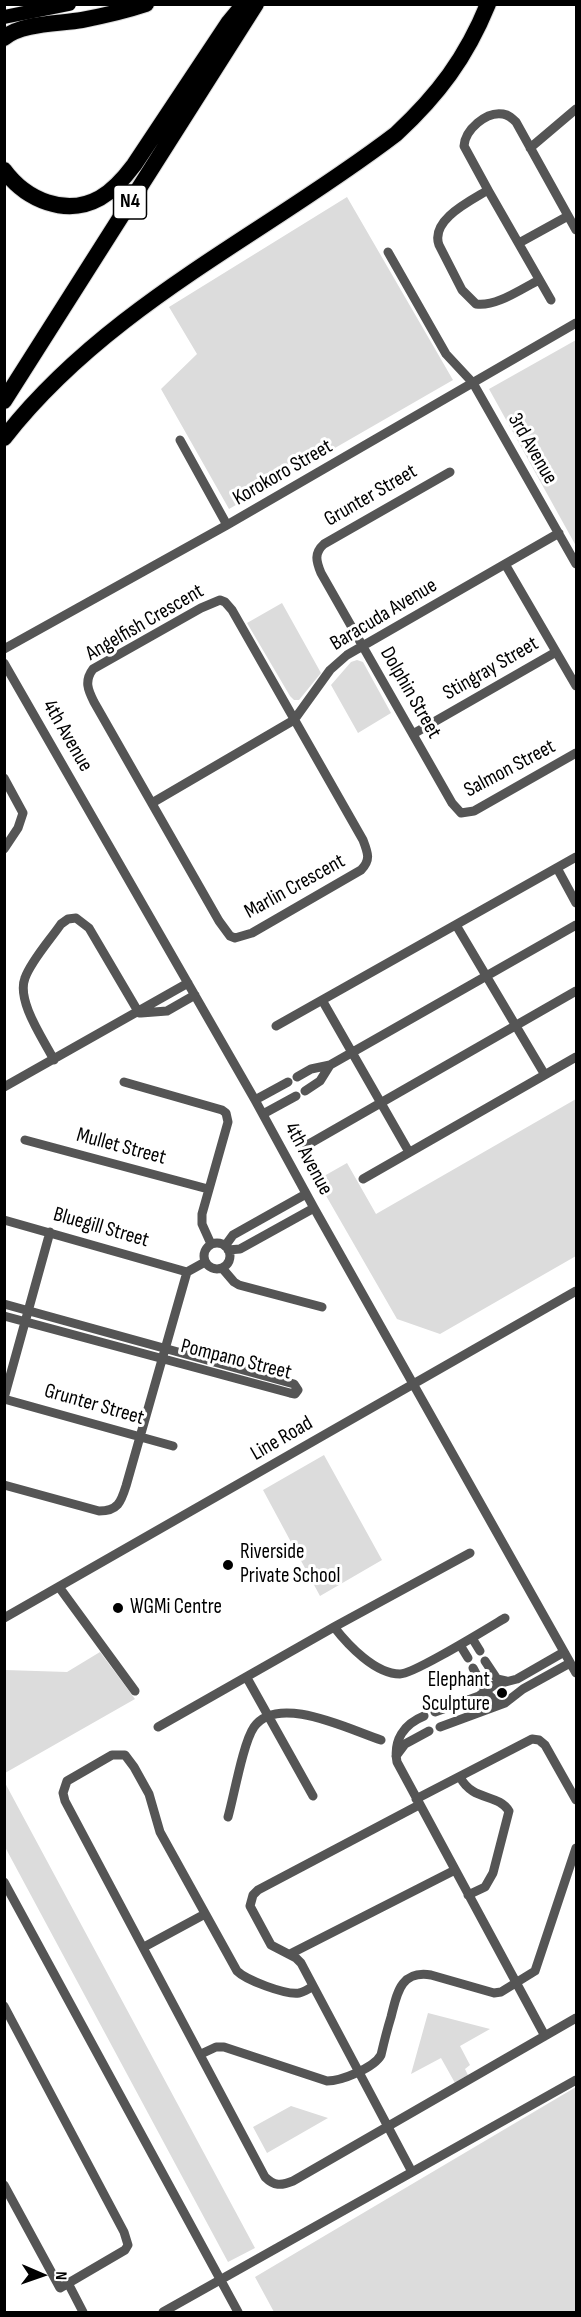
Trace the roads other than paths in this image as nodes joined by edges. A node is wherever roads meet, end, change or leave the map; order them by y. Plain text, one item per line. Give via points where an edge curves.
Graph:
1 (69, 4) edge
2 (146, 4) edge
3 (244, 4) edge
4 (256, 4) edge
5 (488, 4) edge
6 (4, 17) edge
7 (4, 38) edge
8 (576, 109) edge
9 (530, 148) junction
10 (4, 170) edge
11 (488, 190) junction
12 (568, 216) junction
13 (576, 230) edge
14 (519, 243) junction
15 (388, 252) dead end
16 (539, 280) junction
17 (551, 300) dead end
18 (576, 323) edge
19 (473, 383) junction
20 (4, 400) edge
21 (4, 438) edge
22 (180, 440) dead end
23 (450, 472) dead end
24 (227, 525) junction
25 (559, 533) junction
26 (316, 556) joint
27 (505, 564) junction
28 (576, 564) edge
29 (362, 646) junction
30 (4, 649) edge
31 (556, 652) junction
32 (4, 663) edge
33 (576, 686) edge
34 (294, 720) junction
35 (413, 734) junction
36 (576, 753) edge
37 (4, 778) edge
38 (152, 803) junction
39 (461, 813) joint
40 (4, 849) edge
41 (576, 857) edge
42 (557, 868) junction
43 (576, 903) edge
44 (456, 925) junction
45 (576, 925) edge
46 (486, 976) junction
47 (188, 983) junction
48 (576, 991) edge
49 (195, 995) junction
50 (322, 1000) junction
51 (139, 1013) junction
52 (276, 1026) dead end
53 (516, 1026) junction
54 (351, 1053) junction
55 (576, 1057) edge
56 (54, 1060) junction
57 (330, 1065) junction
58 (545, 1075) junction
59 (124, 1082) dead end
60 (4, 1087) edge
61 (255, 1100) junction
62 (380, 1103) junction
63 (263, 1114) junction
64 (25, 1140) dead end
65 (302, 1148) dead end
66 (409, 1152) junction
67 (363, 1179) dead end
68 (208, 1189) junction
69 (306, 1194) junction
70 (314, 1208) junction
71 (4, 1220) edge
72 (50, 1232) junction
73 (211, 1244) junction
74 (227, 1248) junction
75 (205, 1262) junction
76 (222, 1268) junction
77 (188, 1272) junction
78 (576, 1291) edge
79 (4, 1304) edge
80 (322, 1307) dead end
81 (27, 1310) junction
82 (4, 1316) edge
83 (24, 1321) junction
84 (66, 1321) junction
85 (63, 1332) junction
86 (125, 1344) junction
87 (165, 1349) junction
88 (162, 1360) junction
89 (205, 1365) junction
90 (269, 1382) dead end
91 (413, 1383) junction
92 (4, 1398) edge
93 (141, 1437) junction
94 (174, 1446) dead end
95 (4, 1485) edge
96 (470, 1553) dead end
97 (59, 1587) junction
98 (4, 1618) edge
99 (505, 1618) dead end
100 (334, 1627) junction
101 (472, 1638) junction
102 (460, 1645) junction
103 (480, 1651) dead end
104 (564, 1652) junction
105 (468, 1658) dead end
106 (485, 1661) dead end
107 (570, 1663) junction
108 (473, 1668) dead end
109 (576, 1673) edge
110 (247, 1678) junction
111 (506, 1681) junction
112 (486, 1691) junction
113 (135, 1692) dead end
114 (505, 1703) junction
115 (435, 1712) dead end
116 (268, 1716) junction
117 (424, 1716) dead end
118 (158, 1727) dead end
119 (440, 1727) dead end
120 (429, 1731) dead end
121 (381, 1740) dead end
122 (396, 1756) junction
123 (460, 1777) junction
124 (313, 1796) dead end
125 (576, 1800) edge
126 (418, 1802) junction
127 (228, 1817) dead end
128 (576, 1848) edge
129 (455, 1870) junction
130 (4, 1882) edge
131 (468, 1895) junction
132 (205, 1914) junction
133 (144, 1947) junction
134 (290, 1954) junction
135 (515, 1983) junction
136 (312, 1987) junction
137 (4, 2006) edge
138 (576, 2018) edge
139 (545, 2036) junction
140 (201, 2054) junction
141 (357, 2072) junction
142 (576, 2080) edge
143 (387, 2127) junction
144 (412, 2172) junction
145 (4, 2186) edge
146 (221, 2281) junction
147 (68, 2283) junction
148 (83, 2313) edge
149 (163, 2313) edge
150 (238, 2313) edge

1 - 6 main road
2 - 7 highway via 83,20 25,28
3 - 10 highway via 134,165 106,194 82,204 48,203 29,195
4 - 20 highway, N4
5 - 21 highway via 449,78 396,134 118,325 54,380
8 - 9 street
9 - 11 street via 516,122 500,113 482,120 468,133 464,146
9 - 12 street
11 - 14 street
11 - 16 street via 462,206 437,232 439,245 462,290 476,304 483,305
12 - 13 street
12 - 14 street
14 - 16 street
15 - 19 street, 3rd Avenue via 446,354
16 - 17 street
18 - 19 street, Korokoro Street
19 - 24 street, Korokoro Street
19 - 25 street, 3rd Avenue
22 - 24 street
23 - 26 street, Grunter Street via 324,544
24 - 30 street, Korokoro Street
25 - 27 street, Baracuda Avenue
25 - 28 street, 3rd Avenue
26 - 29 street, Dolphin Street via 321,573
27 - 29 street, Baracuda Avenue
27 - 31 street
29 - 34 street, Baracuda Avenue via 330,670
29 - 35 street, Dolphin Street
31 - 33 street
31 - 35 street, Stingray Street
32 - 47 street, 4th Avenue
34 - 38 street, Baracuda Avenue
34 - 38 street, Angelfish Crescent via 232,610 220,600 103,663 88,676 89,692
34 - 38 street, Marlin Crescent via 363,840 369,858 362,870 252,933 236,938 219,921
35 - 39 street, Dolphin Street
36 - 39 street, Salmon Street via 474,812
37 - 40 street via 23,813
41 - 42 street
42 - 43 street
42 - 44 street
44 - 46 street
44 - 50 street
45 - 46 street
46 - 53 street
46 - 54 street
47 - 49 street, 4th Avenue
47 - 51 street
48 - 53 street
49 - 51 street via 167,1011
49 - 61 street, 4th Avenue
50 - 52 street
50 - 54 street
51 - 56 street
51 - 56 street via 89,928 76,918 68,919 29,969 23,987 26,1006
53 - 58 street
53 - 62 street
54 - 57 street
54 - 62 street
55 - 58 street
56 - 60 street
57 - 61 street via 311,1069
57 - 63 street via 320,1082
58 - 66 street
59 - 68 street via 226,1113 228,1122
61 - 63 street, 4th Avenue
62 - 65 street
62 - 66 street
63 - 69 street, 4th Avenue
64 - 68 street, Mullet Street
66 - 67 street
68 - 73 street via 202,1224
69 - 70 street, 4th Avenue
69 - 74 street via 233,1235
70 - 74 street via 240,1249
70 - 91 street, 4th Avenue
71 - 72 street, Bluegill Street
72 - 77 street, Bluegill Street
72 - 81 street
73 - 74 street
73 - 75 street via 204,1252
74 - 76 street via 229,1260
75 - 76 street via 212,1268
75 - 77 street
76 - 80 street via 239,1285
77 - 87 street
78 - 91 street, Line Road
79 - 81 street, Pompano Street
81 - 83 street
81 - 84 street, Pompano Street
82 - 83 street, Pompano Street
83 - 85 street, Pompano Street
83 - 92 street
84 - 85 street
84 - 86 street, Pompano Street
85 - 86 street, Pompano Street
86 - 87 street, Pompano Street
86 - 88 street, Pompano Street
87 - 88 street
87 - 89 street, Pompano Street
88 - 89 street, Pompano Street
88 - 93 street
89 - 90 street, Pompano Street
91 - 97 street, Line Road
91 - 104 street, 4th Avenue
92 - 93 street, Grunter Street
93 - 94 street, Grunter Street
93 - 95 street via 123,1496 112,1510 99,1511
96 - 100 street
97 - 98 street, Line Road
97 - 113 street
99 - 101 street
100 - 102 street via 356,1654 396,1674 406,1674
100 - 110 street
101 - 102 street
101 - 103 street
102 - 105 street
104 - 107 street, 4th Avenue
104 - 111 street via 517,1679
106 - 111 street via 497,1679
107 - 109 street, 4th Avenue
107 - 114 street
108 - 112 street
110 - 116 street
110 - 118 street
111 - 112 street
112 - 114 street via 497,1702
112 - 115 street
114 - 119 street
116 - 121 street via 288,1712 306,1715
116 - 124 street
116 - 127 street via 256,1724 249,1739
117 - 122 street via 407,1726 399,1738
120 - 122 street via 405,1744
122 - 126 street
123 - 125 street via 532,1739 539,1740
123 - 126 street
123 - 131 street via 472,1792 502,1803 508,1811 494,1873 485,1887
126 - 129 street
126 - 134 street via 253,1895 250,1906 271,1944
128 - 135 street via 539,1963 535,1971
129 - 131 street
129 - 134 street
130 - 146 street
131 - 135 street
132 - 133 street
132 - 133 street via 160,1832 149,1794 134,1767 125,1755 112,1755 67,1781 63,1793
132 - 136 street via 241,1976 290,1992
133 - 140 street
134 - 136 street via 301,1963
135 - 139 street
135 - 141 street via 494,1993 423,1974 409,1978 398,1989 378,2060
136 - 141 street
137 - 147 street via 127,2239 125,2250 116,2257
138 - 139 street
139 - 143 street
140 - 141 street via 224,2047 327,2081
140 - 143 street via 270,2182 278,2185 293,2181
141 - 143 street
142 - 144 street
143 - 144 street
144 - 146 street
145 - 147 street via 60,2288
146 - 149 street
146 - 150 street
147 - 148 street

